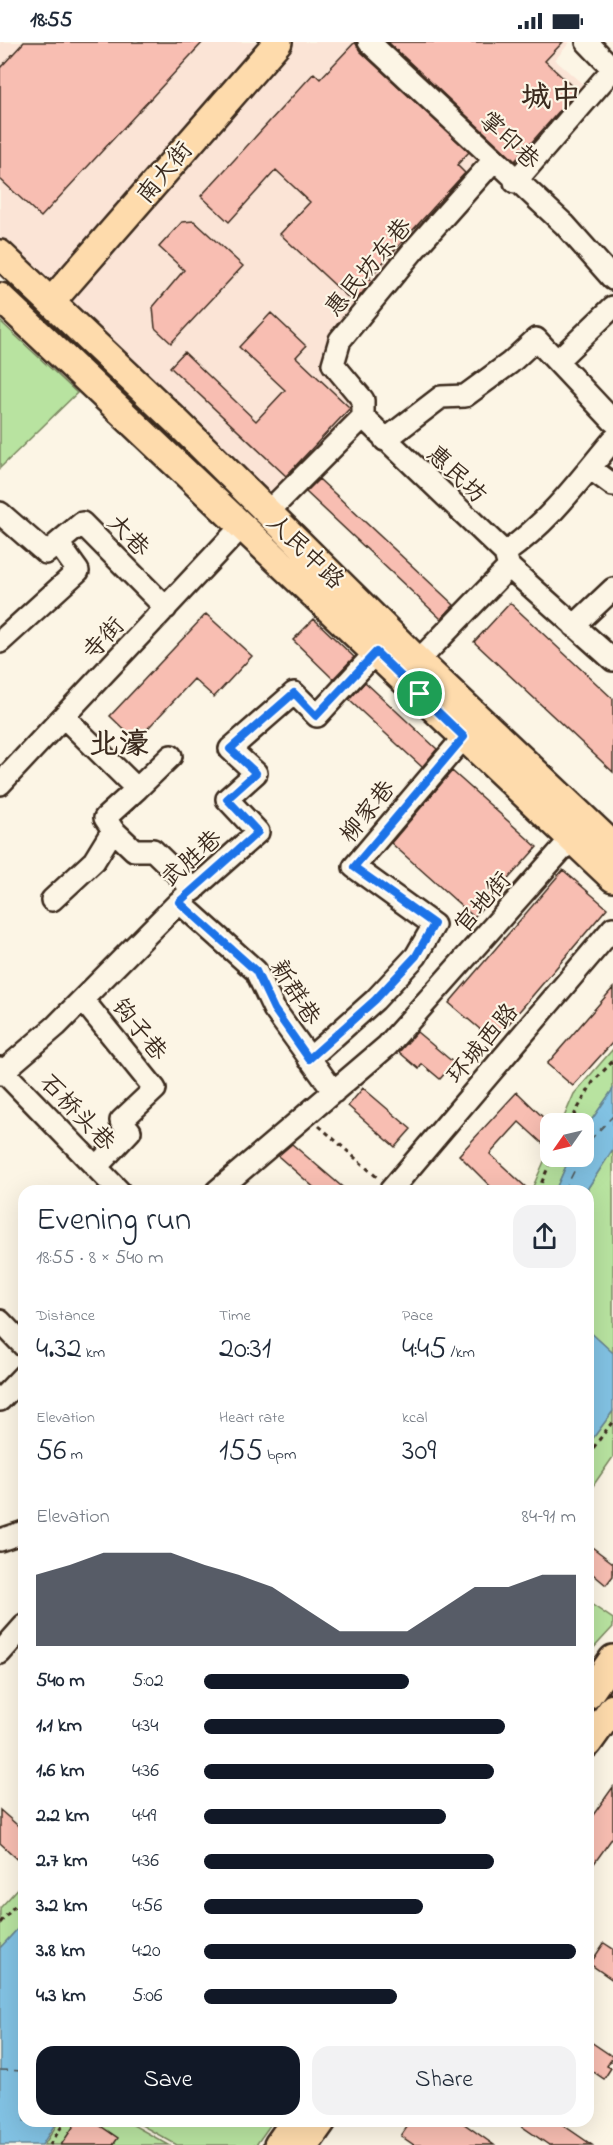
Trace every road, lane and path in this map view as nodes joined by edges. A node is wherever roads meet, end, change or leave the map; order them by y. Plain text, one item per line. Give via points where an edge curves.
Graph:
1 (278, 42) edge
2 (369, 42) edge
3 (587, 42) edge
4 (613, 69) edge
5 (494, 160) junction
6 (515, 182) junction
7 (0, 254) edge
8 (613, 279) edge
9 (0, 297) edge
10 (51, 302) junction
11 (613, 307) edge
12 (557, 361) junction
13 (363, 417) junction
14 (613, 420) edge
15 (385, 440) junction
16 (613, 440) edge
17 (590, 468) junction
18 (613, 485) edge
19 (0, 513) edge
20 (267, 513) junction
21 (243, 525) junction
22 (58, 543) junction
23 (507, 560) junction
24 (613, 589) edge
25 (166, 608) junction
26 (574, 626) junction
27 (0, 642) edge
28 (376, 652) junction
29 (613, 660) edge
30 (418, 661) junction
31 (64, 717) junction
32 (464, 737) junction
33 (171, 756) dead end
34 (4, 771) edge
35 (137, 789) junction
36 (112, 830) junction
37 (571, 839) junction
38 (613, 846) edge
39 (613, 878) edge
40 (187, 896) junction
41 (52, 900) dead end
42 (613, 928) edge
43 (83, 1000) junction
44 (309, 1059) junction
45 (613, 1061) edge
46 (1, 1071) edge
47 (334, 1092) junction
48 (575, 1113) edge
49 (307, 1114) junction
50 (96, 1167) junction
51 (548, 1167) edge
52 (113, 1185) edge
53 (224, 1185) edge
54 (385, 1185) edge
55 (395, 1185) edge
56 (541, 1185) edge
57 (0, 1321) edge
58 (18, 1340) edge
59 (18, 1381) edge
60 (0, 1400) edge
61 (613, 1421) edge
62 (594, 1447) edge
63 (18, 1534) edge
64 (0, 1540) edge
65 (18, 1633) edge
66 (0, 1653) edge
67 (613, 1659) edge
68 (594, 1686) edge
69 (613, 1708) edge
70 (594, 1735) edge
71 (18, 1902) edge
72 (0, 1923) edge
73 (61, 2127) edge
74 (291, 2127) edge
75 (318, 2127) edge
76 (50, 2145) edge
77 (278, 2145) edge
78 (305, 2145) edge

1 - 10 main road, 南大街
2 - 5 street, 掌印巷
3 - 4 street
4 - 6 street
5 - 6 street, 掌印巷
5 - 13 street, 惠民坊东巷 via 340,340 333,364 363,400
6 - 8 street, 掌印巷 via 565,225
7 - 10 main road, 人民中路
9 - 21 main road, 人民中路
10 - 20 main road, 人民中路
11 - 12 street
12 - 14 street
12 - 15 street via 536,339 465,396 441,397
13 - 15 street, 惠民坊
13 - 20 street
15 - 23 street, 惠民坊
16 - 17 street
17 - 18 street
17 - 23 street
19 - 22 street via 46,553
20 - 30 main road, 人民中路
21 - 25 street, 寺街
21 - 28 main road, 人民中路
22 - 25 street, 大巷 via 82,523
22 - 27 street via 78,571
23 - 26 street, 惠民坊
23 - 30 street
24 - 26 street
25 - 31 street, 寺街
26 - 29 street, 惠民坊
28 - 32 main road, 人民中路
28 - 40 street, 武胜巷 via 316,716 294,693 230,749 256,773 227,799 258,832
30 - 38 main road, 人民中路
31 - 34 street, 寺街
31 - 35 street
32 - 37 main road, 人民中路
32 - 44 street, 柳家巷 via 354,867 434,924 416,956 375,1000
33 - 35 street
35 - 36 street via 105,818
36 - 40 street, 新群巷 via 134,850 153,850 161,856
36 - 41 street via 83,874
37 - 39 main road, 人民中路
37 - 47 street, 官地街 via 387,1046
40 - 43 street, 武胜巷
40 - 44 street, 新群巷 via 256,971 274,1009
42 - 55 street, 环城西路
43 - 46 street, 武胜巷
43 - 50 street, 钩子巷 via 155,1089 121,1121 130,1131
44 - 47 street, 新群巷
45 - 48 path via 593,1082
46 - 50 street, 石桥头巷
47 - 49 street, 官地街
49 - 53 street, 官地街
49 - 54 path
50 - 52 street, 石桥头巷
51 - 56 path
57 - 58 street
59 - 60 street
61 - 62 path
63 - 64 street
65 - 66 street
67 - 68 main road
69 - 70 main road
71 - 72 path
73 - 76 path
74 - 77 main road
75 - 78 main road

